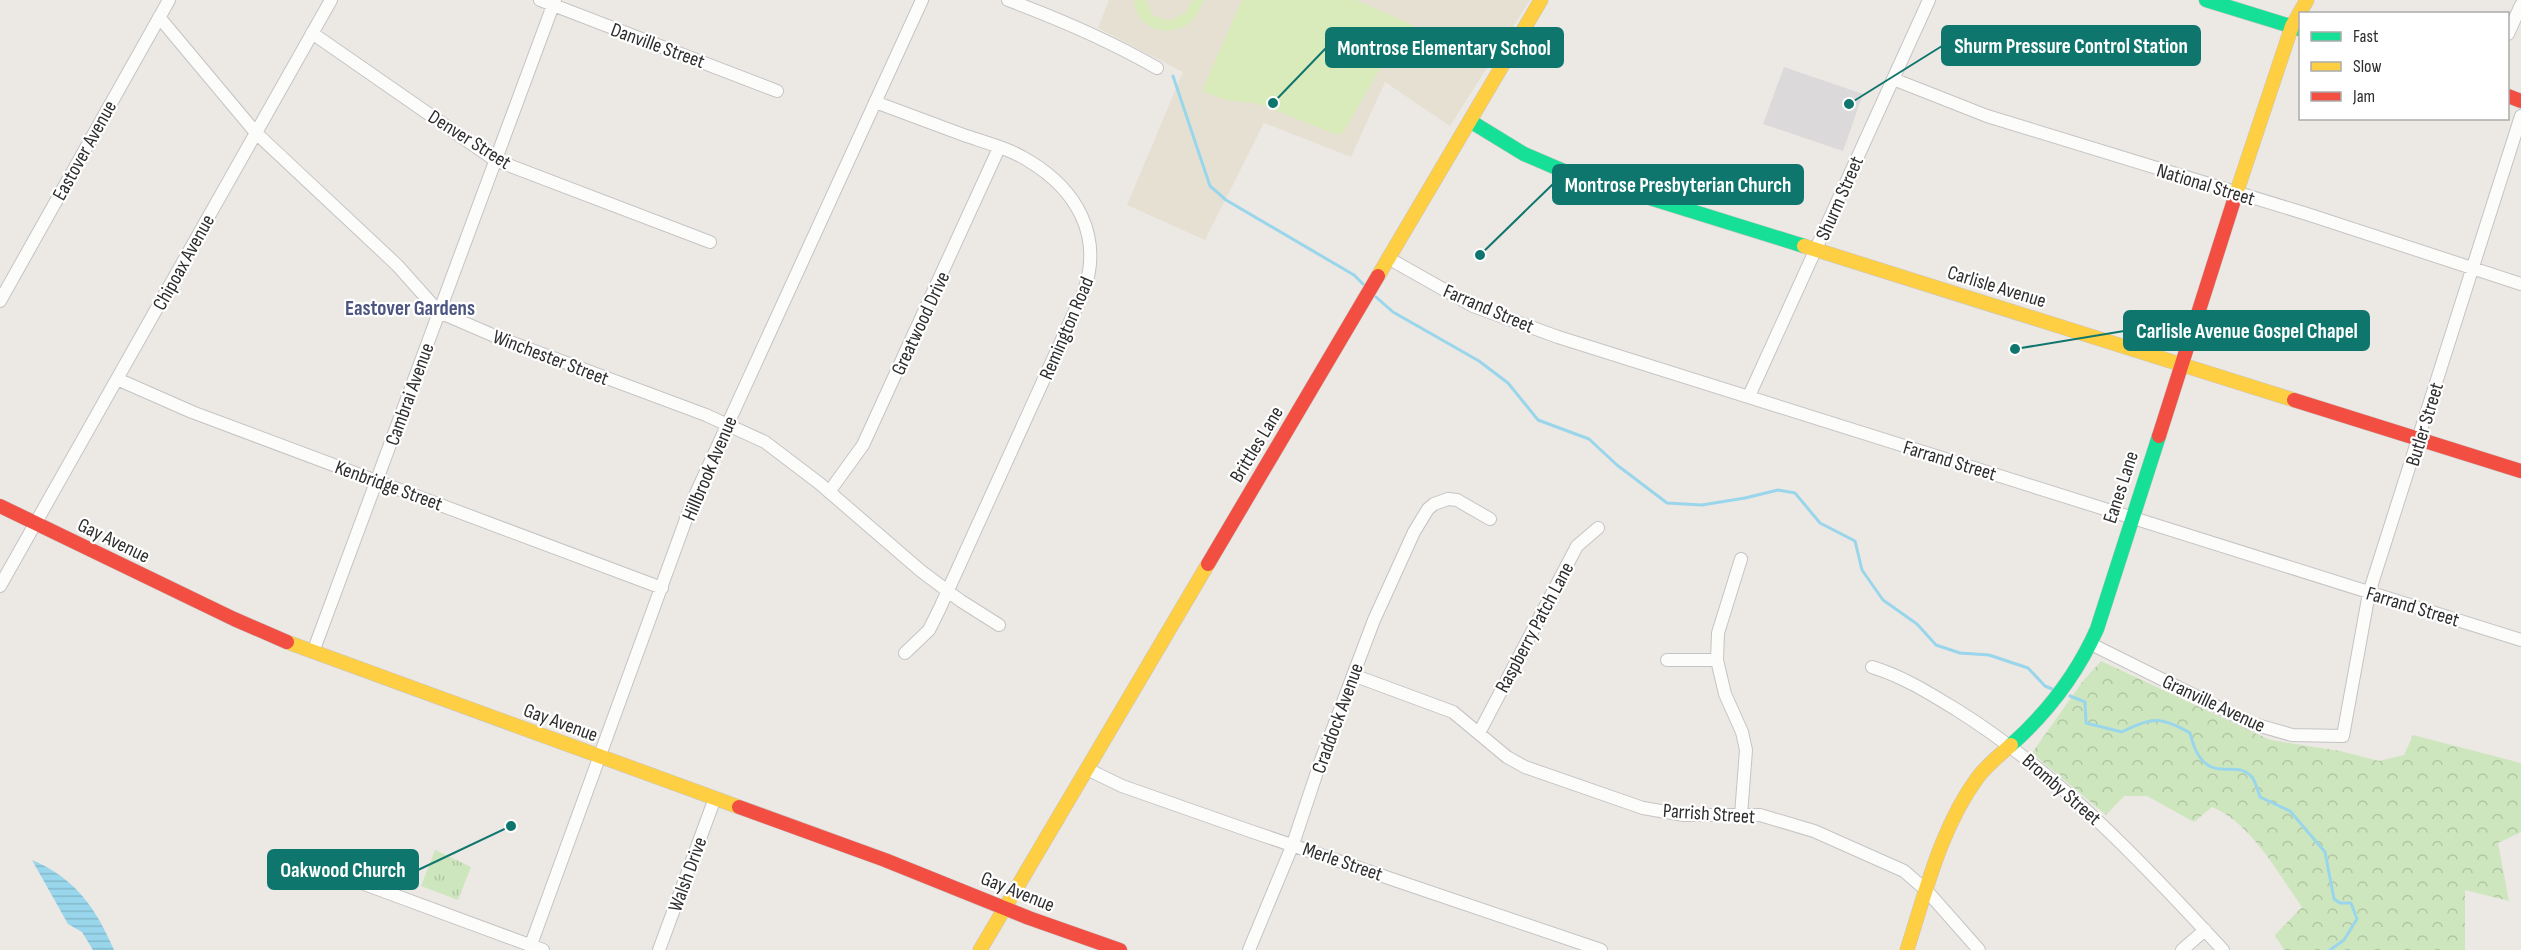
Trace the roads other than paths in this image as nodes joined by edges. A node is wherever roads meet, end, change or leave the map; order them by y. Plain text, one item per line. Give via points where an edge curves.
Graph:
1 (169, 0) edge
2 (331, 0) edge
3 (540, 0) edge
4 (922, 0) edge
5 (1008, 0) edge
6 (1541, 0) edge
7 (1929, 0) edge
8 (2206, 0) edge
9 (554, 3) edge
10 (2521, 5) edge
11 (159, 17) junction
12 (2296, 27) edge
13 (2509, 32) edge
14 (312, 33) junction
15 (1157, 68) dead end
16 (1893, 79) junction
17 (777, 91) dead end
18 (875, 102) junction
19 (2521, 116) edge
20 (1470, 121) junction
21 (256, 133) junction
22 (999, 148) junction
23 (495, 160) junction
24 (2235, 193) junction
25 (710, 242) dead end
26 (1815, 250) junction
27 (1388, 258) junction
28 (2473, 269) junction
29 (2521, 284) edge
30 (0, 301) edge
31 (439, 312) junction
32 (2180, 363) junction
33 (117, 379) junction
34 (1749, 396) junction
35 (727, 424) junction
36 (2420, 439) junction
37 (2521, 471) edge
38 (376, 481) junction
39 (829, 492) junction
40 (0, 506) edge
41 (2130, 518) junction
42 (1490, 519) dead end
43 (35, 523) junction
44 (1598, 528) dead end
45 (1740, 559) dead end
46 (0, 586) edge
47 (662, 588) junction
48 (947, 591) junction
49 (2369, 593) junction
50 (999, 625) dead end
51 (2521, 640) edge
52 (2091, 644) junction
53 (313, 652) junction
54 (905, 653) dead end
55 (1667, 660) dead end
56 (1717, 660) junction
57 (1872, 667) dead end
58 (1353, 675) junction
59 (1479, 733) junction
60 (2343, 736) joint
61 (2010, 745) junction
62 (600, 757) junction
63 (1087, 769) junction
64 (715, 798) junction
65 (1741, 815) junction
66 (1293, 844) junction
67 (340, 875) dead end
68 (1927, 891) junction
69 (1005, 907) junction
70 (2205, 930) junction
71 (530, 948) edge
72 (543, 950) edge
73 (659, 950) edge
74 (980, 950) edge
75 (1120, 950) edge
76 (1249, 950) edge
77 (1601, 950) edge
78 (1907, 950) edge
79 (1979, 950) edge
80 (2182, 950) edge
81 (2223, 950) edge

1 - 11 street, Eastover Avenue
2 - 14 street, Chipoax Avenue
3 - 9 street, Danville Street
4 - 18 street, Hillbrook Avenue
5 - 15 street
6 - 20 street, Brittles Lane
7 - 16 street, Shurm Street
8 - 12 street
9 - 17 street, Danville Street
9 - 23 street, Cambrai Avenue
10 - 13 street
11 - 21 street, Winchester Street
11 - 30 street, Eastover Avenue
12 - 24 street, Eanes Lane
14 - 21 street, Chipoax Avenue
14 - 23 street, Denver Street
16 - 24 street, National Street via 1988,116
16 - 26 street, Shurm Street
18 - 22 street, Remington Road
18 - 35 street, Hillbrook Avenue
19 - 28 street, Butler Street
20 - 26 street, Carlisle Avenue via 1524,154 1566,172
20 - 27 street, Brittles Lane
21 - 31 street, Winchester Street via 397,265
21 - 33 street, Chipoax Avenue
22 - 39 street, Greatwood Drive via 863,445
22 - 48 street, Remington Road via 1029,161 1071,198 1090,239 1090,274
23 - 25 street, Denver Street
23 - 31 street, Cambrai Avenue
24 - 28 street, National Street
24 - 32 street, Eanes Lane
26 - 32 street, Carlisle Avenue
26 - 34 street, Shurm Street
27 - 34 street, Farrand Street via 1490,313
27 - 63 street, Brittles Lane
28 - 29 street, National Street
28 - 36 street, Butler Street
31 - 35 street, Winchester Street
31 - 38 street, Cambrai Avenue
32 - 36 street, Carlisle Avenue
32 - 41 street, Eanes Lane
33 - 38 street, Kenbridge Street via 192,412
33 - 43 street, Chipoax Avenue
34 - 41 street, Farrand Street
35 - 39 street, Winchester Street via 771,446
35 - 47 street, Hillbrook Avenue via 693,500
36 - 37 street, Carlisle Avenue
36 - 49 street, Butler Street
38 - 47 street, Kenbridge Street
38 - 53 street, Cambrai Avenue
39 - 48 street, Winchester Street
40 - 43 street, Gay Avenue
41 - 49 street, Farrand Street
41 - 52 street, Eanes Lane
42 - 58 street, Craddock Avenue via 1457,500 1444,500 1428,509 1383,596
43 - 46 street, Chipoax Avenue
43 - 53 street, Gay Avenue via 234,619
44 - 59 street, Raspberry Patch Lane via 1577,546
45 - 56 street via 1718,633
47 - 62 street, Hillbrook Avenue
48 - 50 street, Winchester Street
48 - 54 street, Remington Road via 929,630
49 - 51 street, Farrand Street
49 - 60 street, Butler Street
52 - 60 street, Granville Avenue via 2250,723 2292,735
52 - 61 street, Eanes Lane via 2058,697
53 - 62 street, Gay Avenue
55 - 56 street
56 - 65 street via 1746,750
57 - 61 street, Bromby Street via 1915,684
58 - 59 street, Parrish Street via 1453,712
58 - 66 street, Craddock Avenue
59 - 65 street, Parrish Street via 1525,767 1643,808 1684,815
61 - 68 street, Eanes Lane via 1969,790 1946,836
61 - 70 street, Bromby Street via 2106,828
62 - 64 street, Gay Avenue
62 - 71 street, Hillbrook Avenue
63 - 66 street, Merle Street via 1122,786
63 - 69 street, Brittles Lane
64 - 69 street, Gay Avenue
64 - 73 street, Walsh Drive
65 - 68 street, Parrish Street via 1760,815 1814,831 1905,871
66 - 76 street, Craddock Avenue
66 - 77 street, Merle Street
67 - 71 street
68 - 78 street, Eanes Lane
68 - 79 street, Parrish Street
69 - 74 street, Brittles Lane
69 - 75 street, Gay Avenue
70 - 80 street
70 - 81 street, Bromby Street
71 - 72 street

